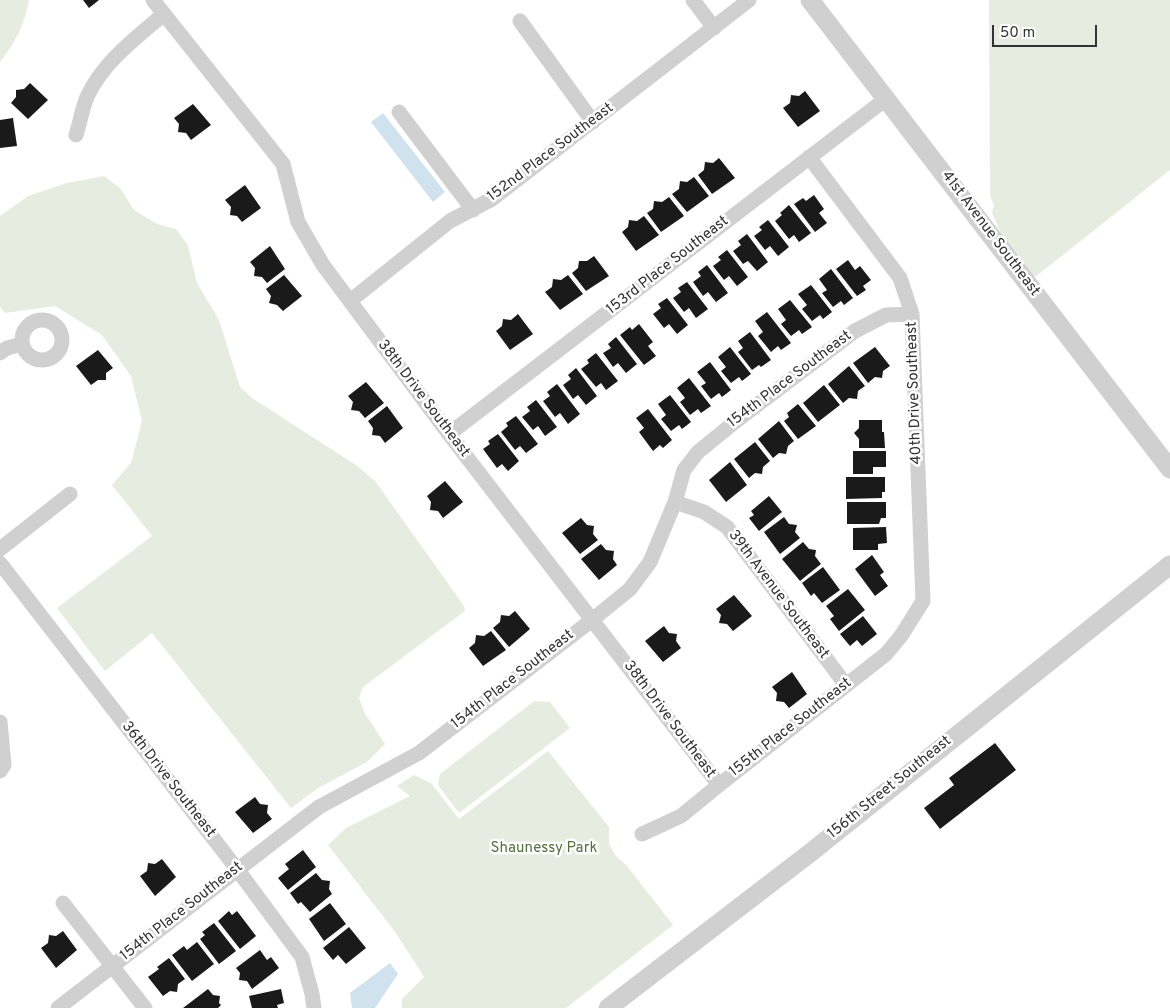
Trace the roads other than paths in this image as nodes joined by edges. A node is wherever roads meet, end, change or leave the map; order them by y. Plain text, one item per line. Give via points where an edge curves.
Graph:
1 (153, 0) edge
2 (693, 0) edge
3 (749, 0) edge
4 (810, 0) edge
5 (164, 14) junction
6 (520, 21) dead end
7 (714, 28) junction
8 (887, 98) junction
9 (400, 112) dead end
10 (593, 122) junction
11 (76, 135) dead end
12 (809, 157) junction
13 (473, 210) junction
14 (350, 302) junction
15 (912, 314) junction
16 (22, 344) dead end
17 (0, 353) edge
18 (449, 434) junction
19 (1170, 469) edge
20 (70, 494) dead end
21 (674, 502) junction
22 (0, 549) edge
23 (0, 563) edge
24 (1170, 565) edge
25 (923, 601) joint
26 (592, 620) junction
27 (846, 686) junction
28 (0, 722) edge
29 (0, 770) edge
30 (719, 785) junction
31 (642, 834) dead end
32 (237, 869) junction
33 (63, 903) dead end
34 (113, 965) junction
35 (58, 1008) edge
36 (145, 1008) edge
37 (314, 1008) edge
38 (608, 1008) edge

1 - 5 street, 38th Drive Southeast
2 - 7 street
3 - 7 street, 152nd Place Southeast
4 - 8 street, 41st Avenue Southeast
5 - 11 street via 112,60 87,97
5 - 14 street, 38th Drive Southeast via 283,164 298,222
6 - 10 street
7 - 10 street, 152nd Place Southeast
8 - 12 street, 153rd Place Southeast
8 - 19 street, 41st Avenue Southeast
9 - 13 street
10 - 13 street, 152nd Place Southeast
12 - 15 street, 40th Drive Southeast via 900,278
12 - 18 street, 153rd Place Southeast
13 - 14 street, 152nd Place Southeast via 450,221
14 - 18 street, 38th Drive Southeast
15 - 21 street, 154th Place Southeast via 886,315 855,331 736,421 698,452 684,470
15 - 25 street, 40th Drive Southeast
16 - 17 street
18 - 26 street, 38th Drive Southeast
20 - 22 street
21 - 26 street, 154th Place Southeast via 650,562 630,589
21 - 27 street, 39th Avenue Southeast via 704,512 727,527
23 - 32 street, 36th Drive Southeast
24 - 38 street, 156th Street Southeast via 810,853
25 - 27 street, 155th Place Southeast via 886,654
26 - 30 street, 38th Drive Southeast
26 - 32 street, 154th Place Southeast via 419,753 319,806
27 - 30 street, 155th Place Southeast
28 - 29 street via 4,765
30 - 31 street, 155th Place Southeast via 681,816
32 - 34 street, 154th Place Southeast
32 - 37 street, 36th Drive Southeast via 302,957
33 - 34 street
34 - 35 street, 154th Place Southeast
34 - 36 street

